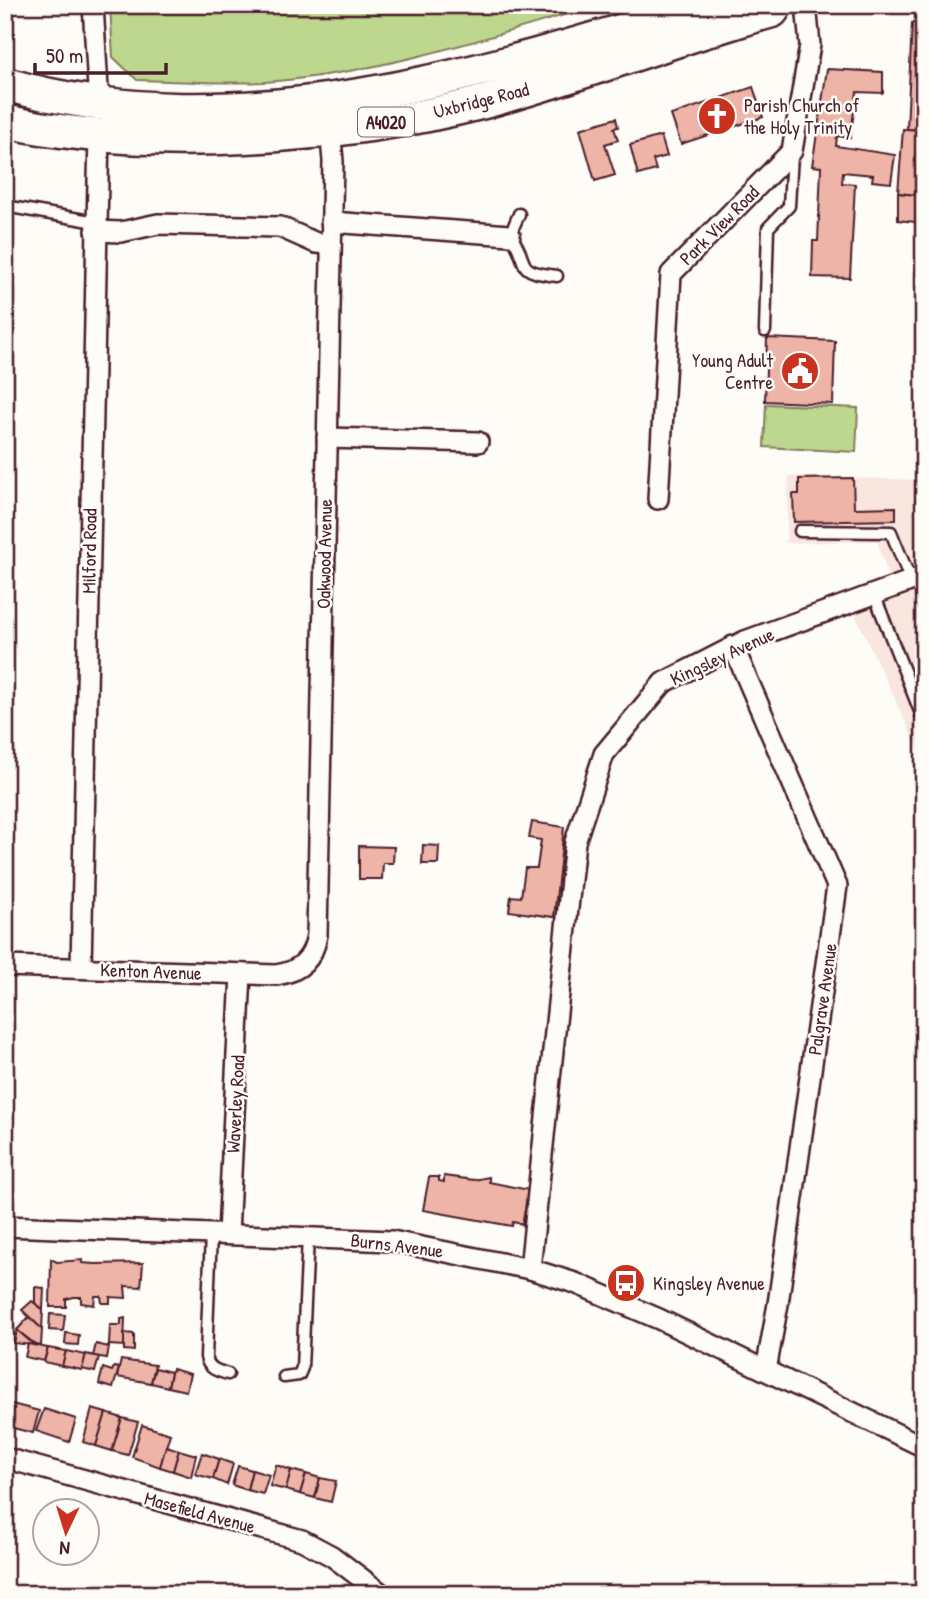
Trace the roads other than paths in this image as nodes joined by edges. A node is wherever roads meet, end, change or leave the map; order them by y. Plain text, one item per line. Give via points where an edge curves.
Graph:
1 (93, 5) edge
2 (705, 5) edge
3 (776, 5) edge
4 (806, 5) edge
5 (445, 77) junction
6 (5, 84) edge
7 (450, 110) junction
8 (99, 120) junction
9 (5, 121) edge
10 (330, 129) junction
11 (792, 151) junction
12 (5, 206) edge
13 (519, 214) dead end
14 (331, 222) junction
15 (96, 227) junction
16 (510, 235) junction
17 (331, 244) junction
18 (557, 276) dead end
19 (765, 331) dead end
20 (327, 438) junction
21 (478, 442) dead end
22 (658, 499) dead end
23 (800, 531) dead end
24 (918, 579) edge
25 (874, 594) junction
26 (733, 646) junction
27 (921, 714) dead end
28 (5, 966) edge
29 (81, 968) junction
30 (295, 971) joint
31 (242, 974) junction
32 (5, 1226) edge
33 (220, 1234) junction
34 (308, 1237) junction
35 (530, 1269) junction
36 (766, 1370) junction
37 (228, 1374) dead end
38 (284, 1377) dead end
39 (924, 1447) edge
40 (5, 1458) edge
41 (382, 1594) edge

1 - 8 street, Milford Road
2 - 5 main road, Uxbridge Road / A4020 via 550,52
3 - 7 main road, Uxbridge Road / A4020 via 772,11 577,74
4 - 11 street via 810,45
5 - 7 main road
5 - 8 main road, Uxbridge Road / A4020 via 324,100
6 - 8 main road, Uxbridge Road / A4020 via 57,99
7 - 10 main road, Uxbridge Road / A4020
8 - 9 main road, Uxbridge Road / A4020
8 - 10 main road, Uxbridge Road / A4020 via 236,137
8 - 15 street, Milford Road
10 - 14 street, Oakwood Avenue
11 - 19 lane via 789,206 768,228
11 - 22 street, Park View Road via 671,274
12 - 15 lane
13 - 16 lane
14 - 16 street
14 - 17 street, Oakwood Avenue
15 - 17 street via 121,232 158,224 280,226 316,243
15 - 29 street, Milford Road
16 - 18 lane via 527,270
17 - 20 street, Oakwood Avenue
20 - 21 street
20 - 30 street, Oakwood Avenue via 317,936 313,954
23 - 24 lane via 891,532
24 - 25 street, Kingsley Avenue
25 - 26 street, Kingsley Avenue
25 - 27 lane
26 - 35 street, Kingsley Avenue via 663,683 604,754 575,842
26 - 36 street, Palgrave Avenue via 837,886
28 - 29 street, Kenton Avenue
29 - 31 street, Kenton Avenue
30 - 31 street, Kenton Avenue
31 - 33 street, Waverley Road
32 - 33 street, Burns Avenue
33 - 34 street, Burns Avenue
33 - 37 lane via 206,1357 216,1370
34 - 35 street, Burns Avenue via 412,1243
34 - 38 lane via 302,1368 299,1375
35 - 36 street, Burns Avenue via 607,1296
36 - 39 street, Burns Avenue
40 - 41 street, Masefield Avenue via 302,1540 332,1556

